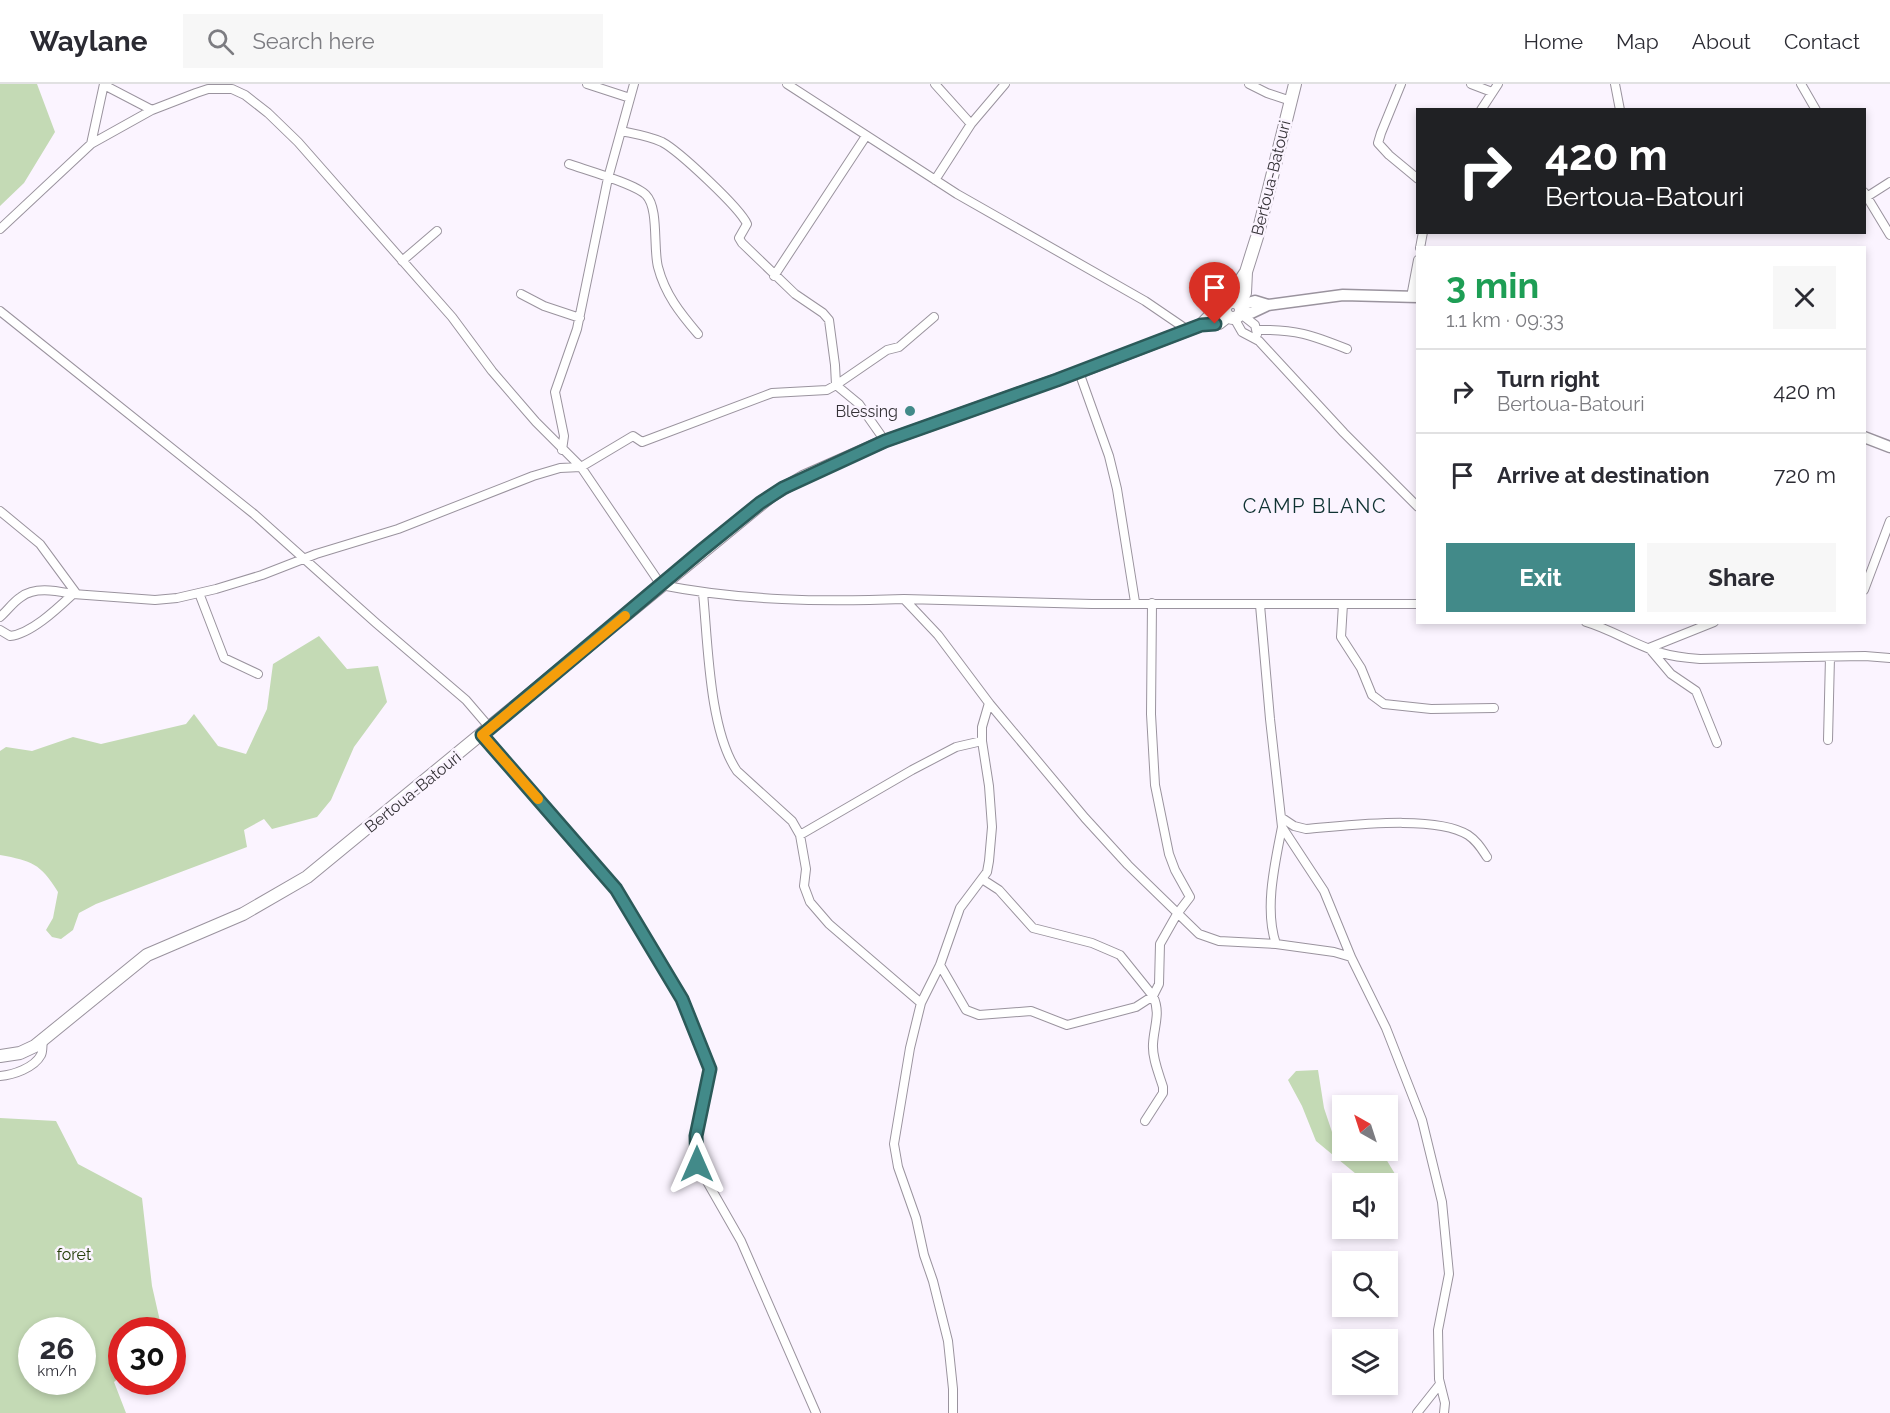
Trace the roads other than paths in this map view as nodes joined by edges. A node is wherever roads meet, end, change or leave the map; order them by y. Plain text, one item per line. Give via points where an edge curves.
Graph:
1 (104, 84) edge
2 (587, 84) edge
3 (634, 84) edge
4 (787, 84) edge
5 (935, 84) edge
6 (1005, 84) edge
7 (1249, 84) edge
8 (1295, 84) edge
9 (1401, 84) edge
10 (1471, 84) edge
11 (1615, 84) edge
12 (1801, 84) edge
13 (1495, 88) edge
14 (630, 98) junction
15 (1291, 101) junction
16 (1482, 108) edge
17 (1620, 108) edge
18 (1815, 108) edge
19 (152, 110) junction
20 (971, 124) junction
21 (621, 131) junction
22 (866, 136) junction
23 (91, 144) junction
24 (569, 164) dead end
25 (1416, 177) edge
26 (608, 178) junction
27 (935, 180) junction
28 (1890, 182) edge
29 (1866, 195) edge
30 (1866, 198) edge
31 (0, 229) edge
32 (437, 231) dead end
33 (1890, 236) edge
34 (402, 261) junction
35 (774, 276) junction
36 (1416, 278) edge
37 (521, 294) dead end
38 (1414, 297) edge
39 (1235, 310) junction
40 (0, 311) edge
41 (934, 317) dead end
42 (580, 318) junction
43 (1257, 330) junction
44 (1189, 331) junction
45 (698, 334) dead end
46 (1259, 341) junction
47 (1347, 350) dead end
48 (1079, 372) junction
49 (836, 385) junction
50 (1866, 438) edge
51 (885, 441) junction
52 (1890, 447) edge
53 (562, 450) junction
54 (581, 467) junction
55 (1416, 505) edge
56 (0, 511) edge
57 (1890, 521) edge
58 (304, 559) junction
59 (661, 585) junction
60 (1866, 585) edge
61 (199, 593) junction
62 (702, 593) junction
63 (74, 594) junction
64 (904, 600) junction
65 (1134, 602) junction
66 (1152, 603) junction
67 (1343, 604) junction
68 (1416, 604) edge
69 (1260, 605) junction
70 (0, 617) edge
71 (1591, 624) edge
72 (1709, 624) edge
73 (0, 630) edge
74 (1648, 648) junction
75 (1830, 657) junction
76 (1890, 658) edge
77 (258, 675) dead end
78 (989, 703) junction
79 (1494, 708) dead end
80 (486, 731) junction
81 (1828, 740) dead end
82 (982, 741) junction
83 (1717, 742) dead end
84 (1282, 822) junction
85 (800, 835) junction
86 (1487, 857) dead end
87 (982, 879) junction
88 (1177, 914) junction
89 (1276, 944) junction
90 (1352, 957) junction
91 (940, 965) junction
92 (1153, 996) junction
93 (921, 1004) junction
94 (43, 1040) junction
95 (0, 1056) edge
96 (0, 1076) edge
97 (1145, 1121) dead end
98 (1440, 1384) junction
99 (816, 1413) edge
100 (953, 1413) edge
101 (1417, 1413) edge
102 (1444, 1413) edge

1 - 19 street
1 - 23 street
2 - 14 street
3 - 14 street
4 - 22 street
5 - 20 street
6 - 20 street
7 - 15 street
8 - 15 highway, Bertoua-Batouri
9 - 25 street via 1378,143
10 - 13 street
11 - 17 street
12 - 18 street
13 - 16 street
14 - 21 street
15 - 39 highway, Bertoua-Batouri via 1246,272 1245,293
19 - 23 street
19 - 34 street via 208,89 232,89 245,95 298,142
20 - 27 street
21 - 26 street
21 - 35 street via 648,137 677,152 741,215 747,224 740,241
22 - 27 street
22 - 35 street
23 - 31 street
24 - 26 street
26 - 42 street
26 - 45 street via 641,191 650,200 662,282 679,312
27 - 44 street via 1145,301
28 - 29 street
30 - 33 street
32 - 34 street
34 - 53 street
35 - 49 street via 829,320
36 - 38 street
37 - 42 street
38 - 39 main road via 1343,295 1268,305 1251,313
39 - 43 street
39 - 44 highway, Bertoua-Batouri via 1219,322
39 - 46 street via 1242,332
40 - 58 street via 213,480
41 - 49 street via 899,347 887,350
42 - 53 street via 555,392 564,436
43 - 46 street
43 - 47 street via 1310,334
44 - 48 highway, Bertoua-Batouri
46 - 55 street
48 - 51 highway, Bertoua-Batouri
48 - 65 street via 1117,489
49 - 51 street via 859,404
49 - 54 street via 827,390 772,393 748,400 642,442 633,436
50 - 52 main road
51 - 59 highway, Bertoua-Batouri via 803,477 771,496
53 - 54 street
54 - 58 street via 532,476 398,529
54 - 59 street
56 - 63 street via 40,544
57 - 60 street
58 - 61 street
58 - 80 street via 466,700
59 - 62 street
59 - 80 highway, Bertoua-Batouri
61 - 63 street via 155,600
61 - 77 street via 224,657
62 - 64 street via 813,601
62 - 85 street via 714,704 730,762 792,821
63 - 70 street via 28,592
63 - 73 street via 25,632 10,636
64 - 65 street
64 - 78 street via 938,635
65 - 66 street
66 - 69 street
66 - 88 street via 1155,785 1169,854 1190,897
67 - 68 street
67 - 69 street
67 - 79 street via 1341,637 1378,701 1431,709
69 - 84 street
71 - 74 street
72 - 74 street
74 - 75 street via 1700,659
74 - 83 street via 1671,674 1696,691
75 - 76 street
75 - 81 street
78 - 82 street
78 - 88 street via 1085,818
80 - 94 highway, Bertoua-Batouri via 307,877 243,914 147,955
80 - 99 street via 616,889 682,999 710,1069 696,1136 697,1164 741,1242
82 - 85 street via 956,747
82 - 87 street via 992,826 989,861
84 - 86 street via 1306,830 1418,823 1441,826 1468,835
84 - 89 street via 1271,906
84 - 90 street via 1324,891
85 - 93 street via 806,869 804,886 810,902 829,924
87 - 91 street via 960,908
87 - 92 street via 999,890 1033,928 1092,943 1120,955
88 - 89 street via 1212,940
88 - 92 street via 1160,944 1158,984
89 - 90 street
90 - 98 street via 1386,1028 1422,1120 1442,1202 1449,1274 1438,1330
91 - 92 street via 966,1010 979,1015 1031,1011 1067,1025 1136,1007
91 - 93 street
92 - 97 street via 1158,1014 1152,1045 1163,1093
93 - 100 street via 894,1144 948,1341
94 - 95 highway, Bertoua-Batouri via 20,1053
94 - 96 street via 38,1059 27,1068
98 - 101 street
98 - 102 street

